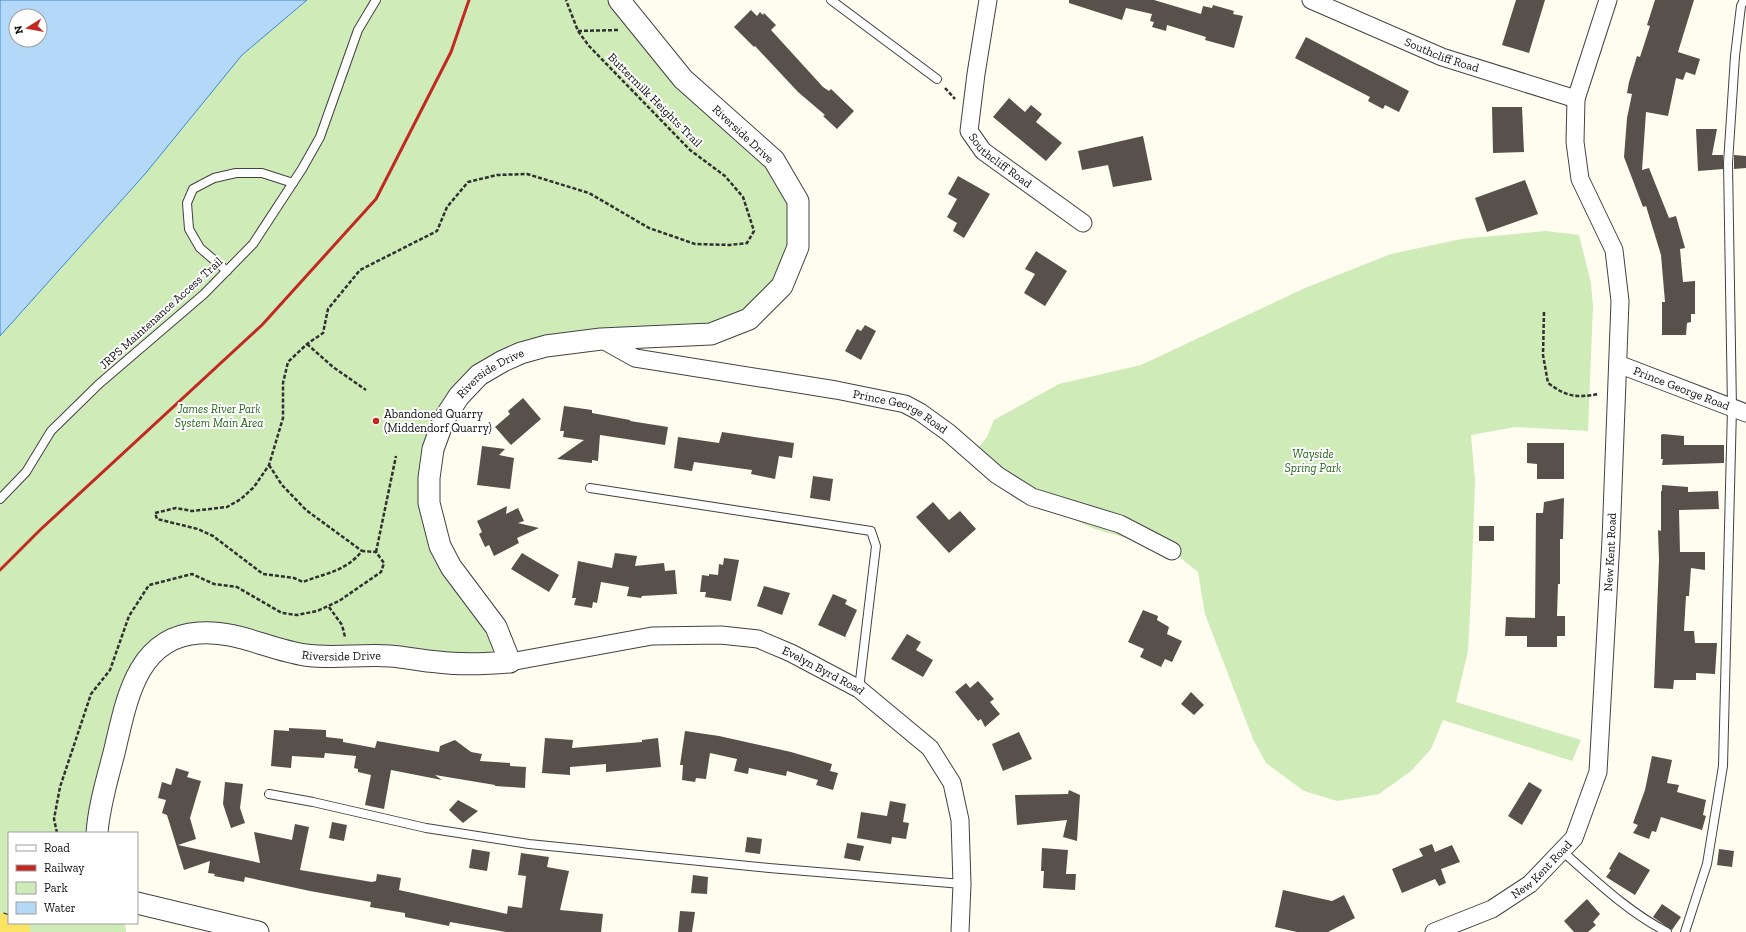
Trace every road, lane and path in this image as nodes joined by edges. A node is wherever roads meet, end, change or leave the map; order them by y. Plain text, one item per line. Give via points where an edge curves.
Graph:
1 (376, 0) edge
2 (566, 0) edge
3 (619, 0) edge
4 (831, 0) edge
5 (988, 0) edge
6 (1311, 0) edge
7 (1608, 0) edge
8 (1744, 0) edge
9 (641, 27) junction
10 (578, 31) junction
11 (937, 79) joint
12 (1576, 99) junction
13 (971, 117) junction
14 (294, 183) junction
15 (1083, 223) dead end
16 (227, 271) junction
17 (1544, 312) dead end
18 (601, 339) junction
19 (306, 344) junction
20 (1618, 364) junction
21 (366, 390) dead end
22 (1599, 394) dead end
23 (1739, 411) edge
24 (396, 456) dead end
25 (269, 465) junction
26 (590, 488) dead end
27 (0, 499) edge
28 (362, 551) dead end
29 (1172, 551) dead end
30 (376, 552) dead end
31 (354, 560) dead end
32 (329, 607) dead end
33 (352, 658) junction
34 (510, 662) junction
35 (859, 689) junction
36 (269, 794) dead end
37 (96, 832) edge
38 (1562, 851) junction
39 (962, 884) junction
40 (138, 903) edge
41 (258, 932) edge
42 (960, 932) edge
43 (1434, 932) edge
44 (1667, 932) edge
45 (1686, 932) edge

1 - 14 lane, JRPS Maintenance Access Trail via 358,30 320,137
2 - 10 path, Buttermilk Heights Trail
3 - 9 street, Riverside Drive
4 - 11 lane
5 - 13 street, Southcliff Road
6 - 12 street, Southcliff Road via 1442,57
7 - 12 street, New Kent Road
8 - 23 lane via 1734,56 1728,163
9 - 10 path via 618,31
9 - 18 street, Riverside Drive via 683,79 774,160 798,201 798,247 782,286 749,318 711,334
10 - 19 path, Buttermilk Heights Trail via 690,150 725,176 743,196 754,231 747,243 695,244 649,228 589,193 527,174 497,175 468,182 447,207 437,231 360,270 328,309 323,333
11 - 13 path
12 - 20 street, New Kent Road via 1575,142 1580,179 1614,250 1620,301
13 - 15 street, Southcliff Road via 969,131 983,151
14 - 16 lane, JRPS Maintenance Access Trail via 253,244
14 - 16 lane via 262,173 236,173 214,178 193,189 187,203 189,229 200,248
16 - 27 lane, JRPS Maintenance Access Trail via 204,294 99,384 51,431 26,472
17 - 22 path via 1543,355 1548,384 1561,393 1578,398
18 - 29 street, Prince George Road via 635,358 836,390 905,404 949,433 997,476 1032,497 1120,524
18 - 34 street, Riverside Drive via 553,345 521,353 479,375 460,396 444,420 433,449 429,478 430,503 440,546 451,567 496,627
19 - 21 path
19 - 25 path, Buttermilk Heights Trail via 288,362 282,383 282,418
20 - 23 street, Prince George Road
20 - 38 street, New Kent Road via 1598,772 1574,838
23 - 45 lane via 1723,766 1707,864
24 - 30 path
25 - 28 path via 282,484 306,510
25 - 31 path, Buttermilk Heights Trail via 254,487 227,507 192,511 176,508 155,513 157,519 198,529 213,536 263,574 294,578 303,582 330,574
26 - 35 lane via 871,531 876,546
32 - 33 path via 342,625
33 - 34 street, Riverside Drive via 388,656 458,664
33 - 37 street, Riverside Drive via 304,655 213,633 187,634 161,647 135,678 127,701
34 - 35 street, Evelyn Byrd Road via 652,636 721,635 758,639 791,653
35 - 39 street, Evelyn Byrd Road via 930,748 952,783 960,820
36 - 39 lane via 426,828 529,844
38 - 43 street, New Kent Road via 1530,884 1498,905
38 - 44 lane via 1650,924
39 - 42 street, Evelyn Byrd Road
40 - 41 street

